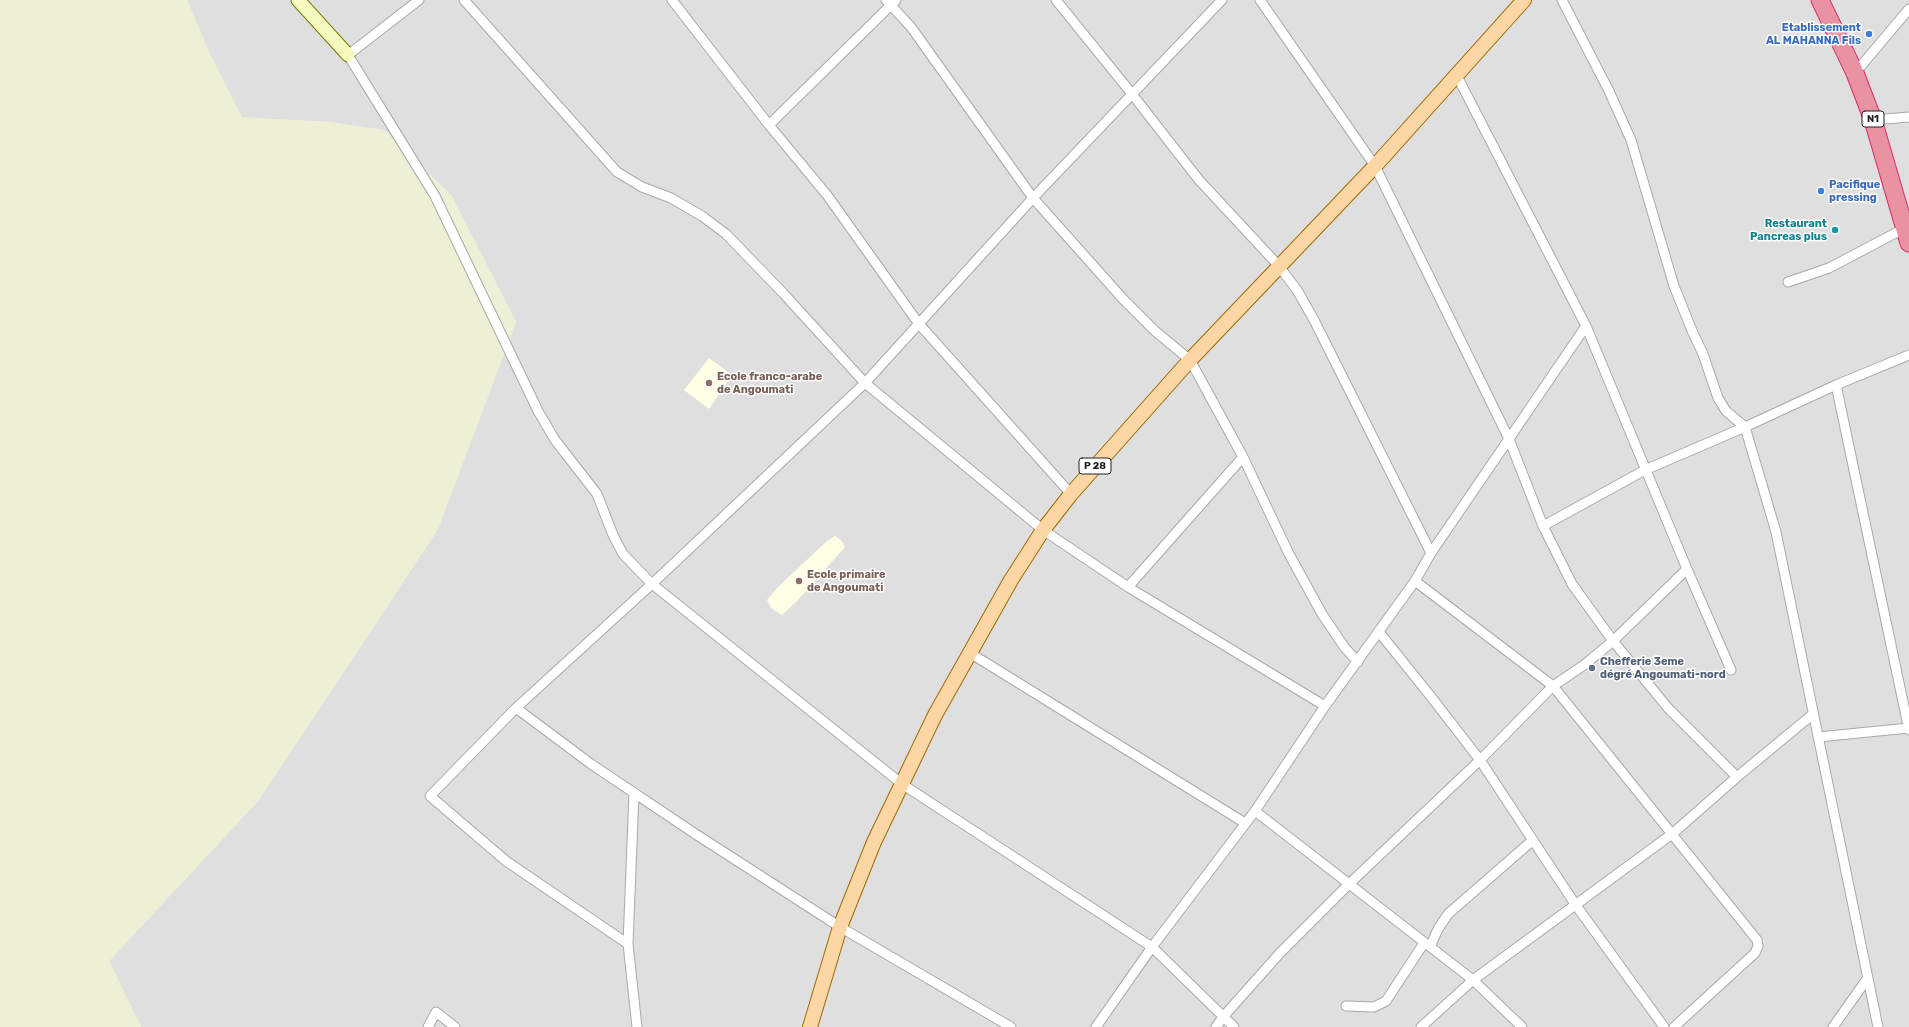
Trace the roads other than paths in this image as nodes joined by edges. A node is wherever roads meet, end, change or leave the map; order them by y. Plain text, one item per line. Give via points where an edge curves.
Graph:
1 (298, 0) edge
2 (419, 0) edge
3 (464, 0) edge
4 (672, 0) edge
5 (1056, 0) edge
6 (1222, 0) edge
7 (1260, 0) edge
8 (1524, 0) edge
9 (1562, 0) edge
10 (1820, 0) edge
11 (891, 2) edge
12 (1909, 8) edge
13 (348, 55) junction
14 (1456, 74) junction
15 (1855, 74) junction
16 (1132, 94) junction
17 (1909, 117) edge
18 (1873, 120) junction
19 (769, 126) junction
20 (1375, 166) junction
21 (1033, 198) junction
22 (1907, 235) edge
23 (1278, 265) junction
24 (1788, 282) dead end
25 (919, 324) junction
26 (1586, 326) junction
27 (1909, 355) edge
28 (1190, 360) junction
29 (865, 383) junction
30 (1836, 384) junction
31 (1745, 427) junction
32 (1510, 439) junction
33 (1243, 457) junction
34 (1645, 470) junction
35 (1071, 494) junction
36 (1543, 526) junction
37 (1043, 530) junction
38 (1431, 553) junction
39 (1687, 569) junction
40 (1415, 581) junction
41 (652, 584) junction
42 (1128, 587) junction
43 (1379, 632) junction
44 (1613, 641) junction
45 (970, 653) junction
46 (1358, 662) junction
47 (1731, 670) dead end
48 (1553, 686) junction
49 (1325, 706) junction
50 (516, 708) junction
51 (1813, 714) junction
52 (1909, 729) edge
53 (1818, 738) junction
54 (1480, 760) junction
55 (1736, 777) junction
56 (902, 784) junction
57 (634, 793) junction
58 (1255, 811) junction
59 (1245, 823) junction
60 (1672, 834) junction
61 (1533, 840) junction
62 (1349, 884) junction
63 (1575, 904) junction
64 (840, 927) junction
65 (628, 944) junction
66 (1427, 945) junction
67 (1152, 947) junction
68 (1867, 979) junction
69 (1473, 980) junction
70 (1346, 1006) dead end
71 (1223, 1017) junction
72 (428, 1027) edge
73 (455, 1027) edge
74 (637, 1027) edge
75 (810, 1027) edge
76 (1011, 1027) edge
77 (1096, 1027) edge
78 (1216, 1027) edge
79 (1234, 1027) edge
80 (1421, 1027) edge
81 (1522, 1027) edge
82 (1664, 1027) edge
83 (1674, 1027) edge
84 (1833, 1027) edge
85 (1878, 1027) edge

1 - 13 street
2 - 13 street
3 - 29 street via 617,172 642,187 671,198 726,234
4 - 19 street
5 - 16 street
6 - 16 street
7 - 20 street
8 - 14 main road, P 28
9 - 31 street via 1631,140 1674,286 1703,354 1718,398 1726,411
10 - 15 highway, N1
11 - 19 street
11 - 21 street
12 - 15 street
13 - 41 street via 435,196 538,411 555,440 597,494 623,554
14 - 20 main road, P 28
14 - 26 street
15 - 18 highway, N1
16 - 21 street
16 - 23 street via 1199,180
17 - 18 street
18 - 22 highway, N1
19 - 25 street via 827,196
20 - 23 main road, P 28
20 - 32 street
21 - 25 street
21 - 28 street via 1123,299 1155,331
22 - 24 street via 1829,268
23 - 28 main road, P 28
23 - 38 street via 1297,290 1314,320
25 - 29 street
25 - 35 street
26 - 32 street
26 - 34 street
27 - 30 street
28 - 33 street
28 - 35 main road, P 28
29 - 37 street
29 - 41 street
30 - 31 street
30 - 52 street
31 - 34 street
31 - 51 street via 1776,532
32 - 36 street
32 - 38 street
33 - 42 street
33 - 46 street via 1289,554 1322,614
34 - 36 street
34 - 39 street
35 - 37 main road, P 28
36 - 44 street via 1572,584
37 - 42 street
37 - 45 main road, P 28 via 1010,580
38 - 40 street
39 - 44 street
39 - 47 street
40 - 43 street
40 - 48 street
41 - 50 street
41 - 56 street
42 - 49 street
43 - 46 street
43 - 54 street
44 - 48 street
44 - 55 street via 1668,708
45 - 56 main road, P 28 via 935,715
45 - 59 street
46 - 49 street
48 - 54 street
48 - 60 street
49 - 58 street
50 - 57 street
50 - 65 street via 430,796 506,861
51 - 53 street
51 - 55 street
52 - 53 street
53 - 68 street
54 - 61 street
54 - 62 street
55 - 60 street
56 - 64 main road, P 28 via 874,842
56 - 67 street
57 - 64 street
57 - 65 street
58 - 59 street
58 - 62 street
59 - 67 street
60 - 63 street
60 - 83 street via 1757,940 1758,946 1755,953
61 - 63 street
61 - 66 street via 1448,914
62 - 66 street
62 - 71 street via 1280,953
63 - 69 street
63 - 82 street
64 - 75 main road, P 28
64 - 76 street
65 - 74 street
66 - 69 street
66 - 70 street via 1386,1001 1374,1007
67 - 71 street
67 - 77 street
68 - 84 street
68 - 85 street
69 - 80 street
69 - 81 street
71 - 78 street
71 - 79 street
72 - 73 street via 436,1012

